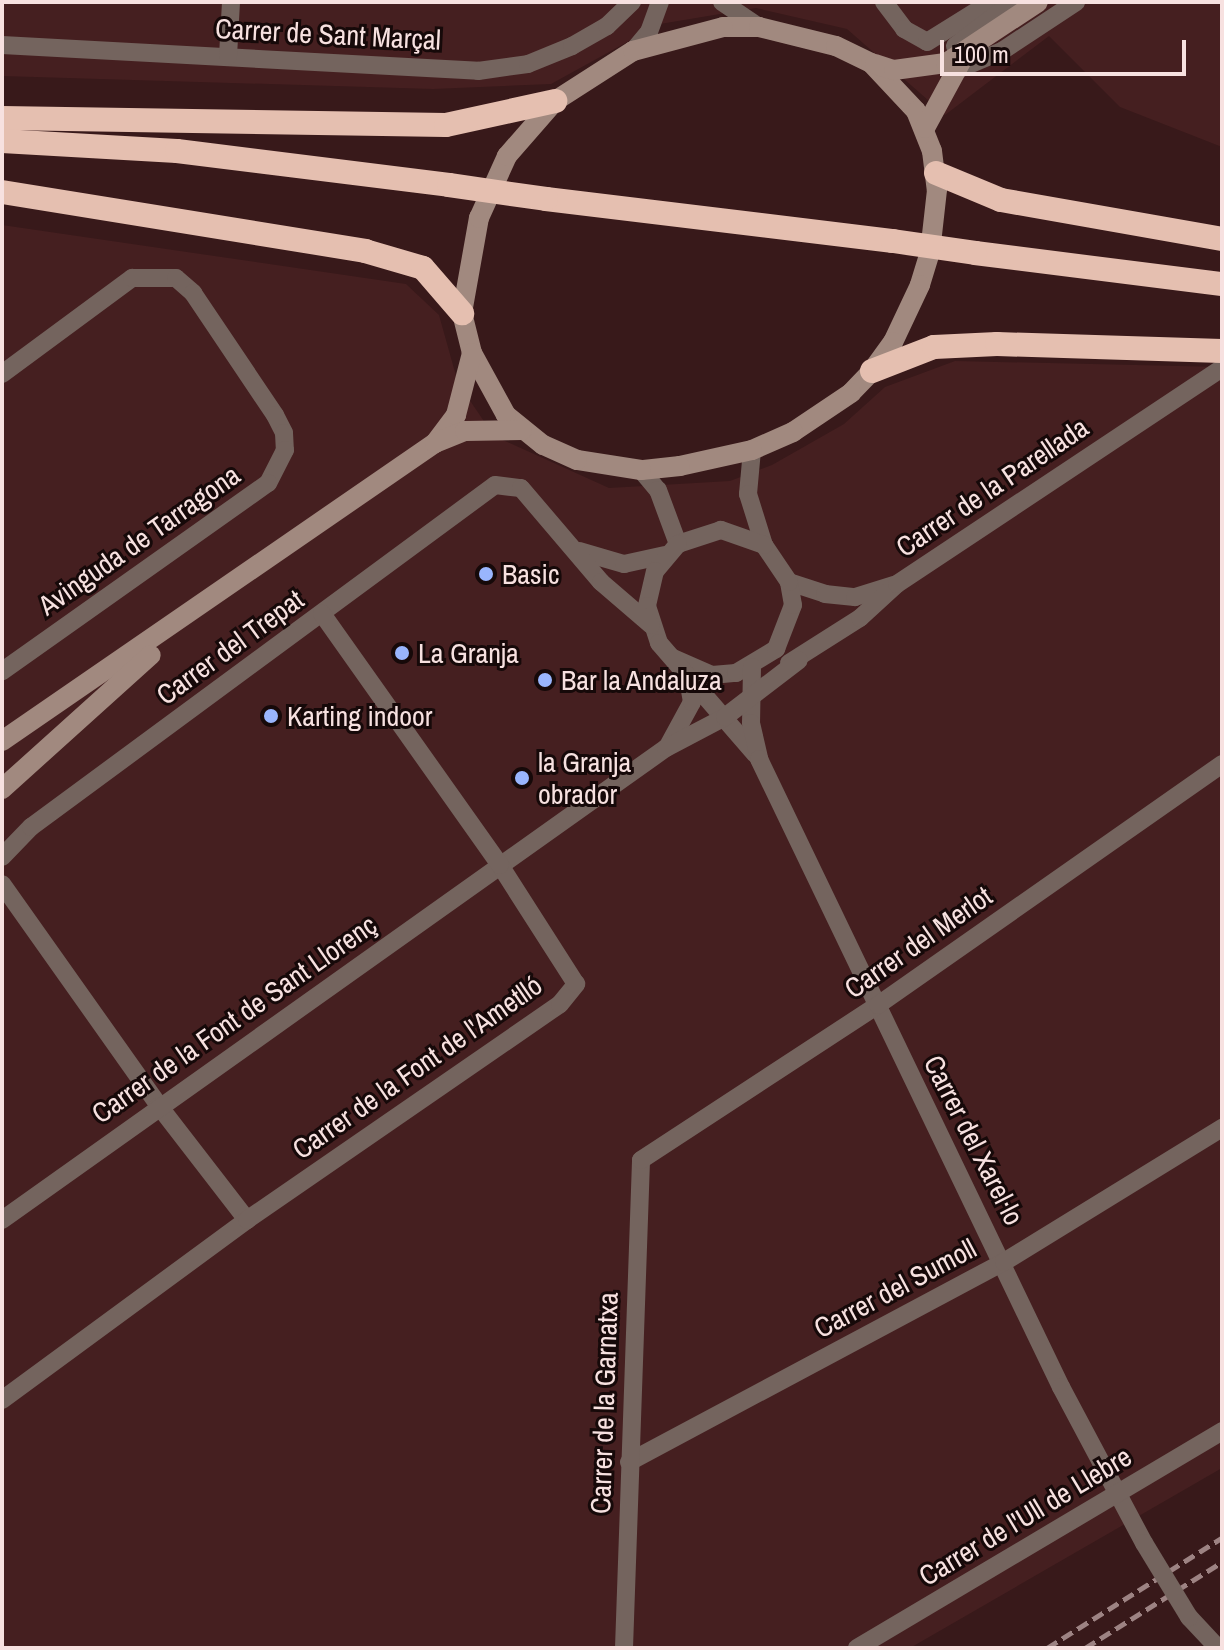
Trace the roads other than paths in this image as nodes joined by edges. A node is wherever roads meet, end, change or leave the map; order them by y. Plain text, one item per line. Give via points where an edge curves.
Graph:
1 (231, 2) edge
2 (632, 2) edge
3 (660, 2) edge
4 (722, 2) edge
5 (884, 2) edge
6 (991, 2) edge
7 (1013, 2) edge
8 (1038, 2) edge
9 (1076, 2) edge
10 (759, 27) junction
11 (2, 45) edge
12 (633, 51) junction
13 (968, 53) junction
14 (228, 56) junction
15 (871, 63) junction
16 (922, 68) junction
17 (952, 72) junction
18 (555, 101) junction
19 (2, 118) edge
20 (925, 128) junction
21 (2, 141) edge
22 (936, 173) junction
23 (2, 192) edge
24 (1222, 239) edge
25 (1222, 284) edge
26 (462, 313) junction
27 (1211, 351) edge
28 (472, 353) junction
29 (1222, 368) edge
30 (872, 371) junction
31 (2, 374) edge
32 (522, 430) junction
33 (435, 443) junction
34 (752, 450) junction
35 (641, 470) junction
36 (764, 545) junction
37 (573, 549) junction
38 (671, 549) junction
39 (789, 582) junction
40 (897, 584) junction
41 (226, 591) junction
42 (322, 614) junction
43 (651, 625) junction
44 (673, 658) junction
45 (799, 660) junction
46 (755, 666) junction
47 (2, 671) edge
48 (686, 673) junction
49 (749, 699) junction
50 (725, 717) junction
51 (2, 741) edge
52 (666, 748) junction
53 (759, 759) junction
54 (1222, 764) edge
55 (2, 789) edge
56 (2, 857) edge
57 (500, 865) junction
58 (2, 884) edge
59 (878, 1005) junction
60 (159, 1106) junction
61 (1222, 1128) edge
62 (641, 1160) joint
63 (2, 1220) edge
64 (247, 1220) junction
65 (1004, 1262) junction
66 (2, 1400) edge
67 (1222, 1431) edge
68 (629, 1462) junction
69 (1115, 1495) junction
70 (624, 1648) edge
71 (857, 1648) edge
72 (1218, 1648) edge

1 - 14 street
2 - 14 street, Carrer de Sant Marçal via 607,26 572,46 528,64 478,71
3 - 12 street via 649,32
4 - 10 street
5 - 6 street via 904,29 927,42
7 - 16 street
8 - 13 street
9 - 17 street via 1002,51
10 - 12 street via 711,29
10 - 15 street via 836,46
11 - 14 street, Carrer de Sant Marçal
12 - 18 street
13 - 16 street
13 - 17 street
15 - 16 street
15 - 20 street via 904,95
17 - 20 street
18 - 19 highway via 446,125
18 - 26 street via 507,156 490,192 469,257
20 - 22 street
21 - 25 highway, bridge via 177,151
22 - 24 highway via 1001,200
22 - 30 street via 932,239 920,285 901,328
23 - 26 highway via 365,251 423,268
26 - 28 street
27 - 30 highway via 934,347
28 - 32 street via 493,397
28 - 33 street via 456,415
29 - 40 street, Carrer de la Parellada
30 - 34 street via 829,410
31 - 47 street, Avinguda de Tarragona via 132,278 176,278 193,293 275,415 285,450 268,483
32 - 33 street via 465,431
32 - 35 street via 577,460
33 - 41 street
34 - 35 street
34 - 36 street via 748,494
35 - 38 street via 658,490
36 - 38 street via 721,530
36 - 39 street
37 - 38 street via 624,564
37 - 42 street, Carrer del Trepat via 521,488 495,485
37 - 43 street
38 - 43 street via 649,588
39 - 40 street via 855,597
39 - 46 street via 793,605 788,629 776,649
40 - 45 street, Carrer de la Parellada via 869,611
41 - 51 street
41 - 55 street via 52,739
42 - 56 street, Carrer del Trepat via 31,827
42 - 57 street, Carrer de la Font de l'Ametlló
43 - 44 street
44 - 46 street via 712,675
44 - 48 street
45 - 46 street, Carrer de la Parellada
45 - 49 street, Carrer de la Parellada
46 - 49 street
48 - 50 street
48 - 52 street, Carrer de la Parellada via 692,702
49 - 50 street, Carrer de la Parellada
49 - 53 street
50 - 52 street, Carrer de la Parellada
50 - 53 street
52 - 57 street, Carrer de la Parellada
53 - 59 street, Carrer del Xarel·lo
54 - 59 street, Carrer del Merlot
57 - 60 street, Carrer de la Font de Sant Llorenç
57 - 64 street, Carrer de la Font de l'Ametlló via 576,984 560,1004
58 - 60 street
59 - 62 street, Carrer del Merlot
59 - 65 street, Carrer del Xarel·lo
60 - 63 street, Carrer de la Font de Sant Llorenç
60 - 64 street
61 - 65 street, Carrer del Sumoll
62 - 68 street, Carrer de la Garnatxa
64 - 66 street, Carrer de la Font de l'Ametlló
65 - 68 street, Carrer del Sumoll
65 - 69 street, Carrer del Xarel·lo
67 - 69 street, Carrer de l'Ull de Llebre
68 - 70 street, Carrer de la Garnatxa
69 - 71 street, Carrer de l'Ull de Llebre
69 - 72 street, Carrer del Xarel·lo, bridge via 1189,1617

